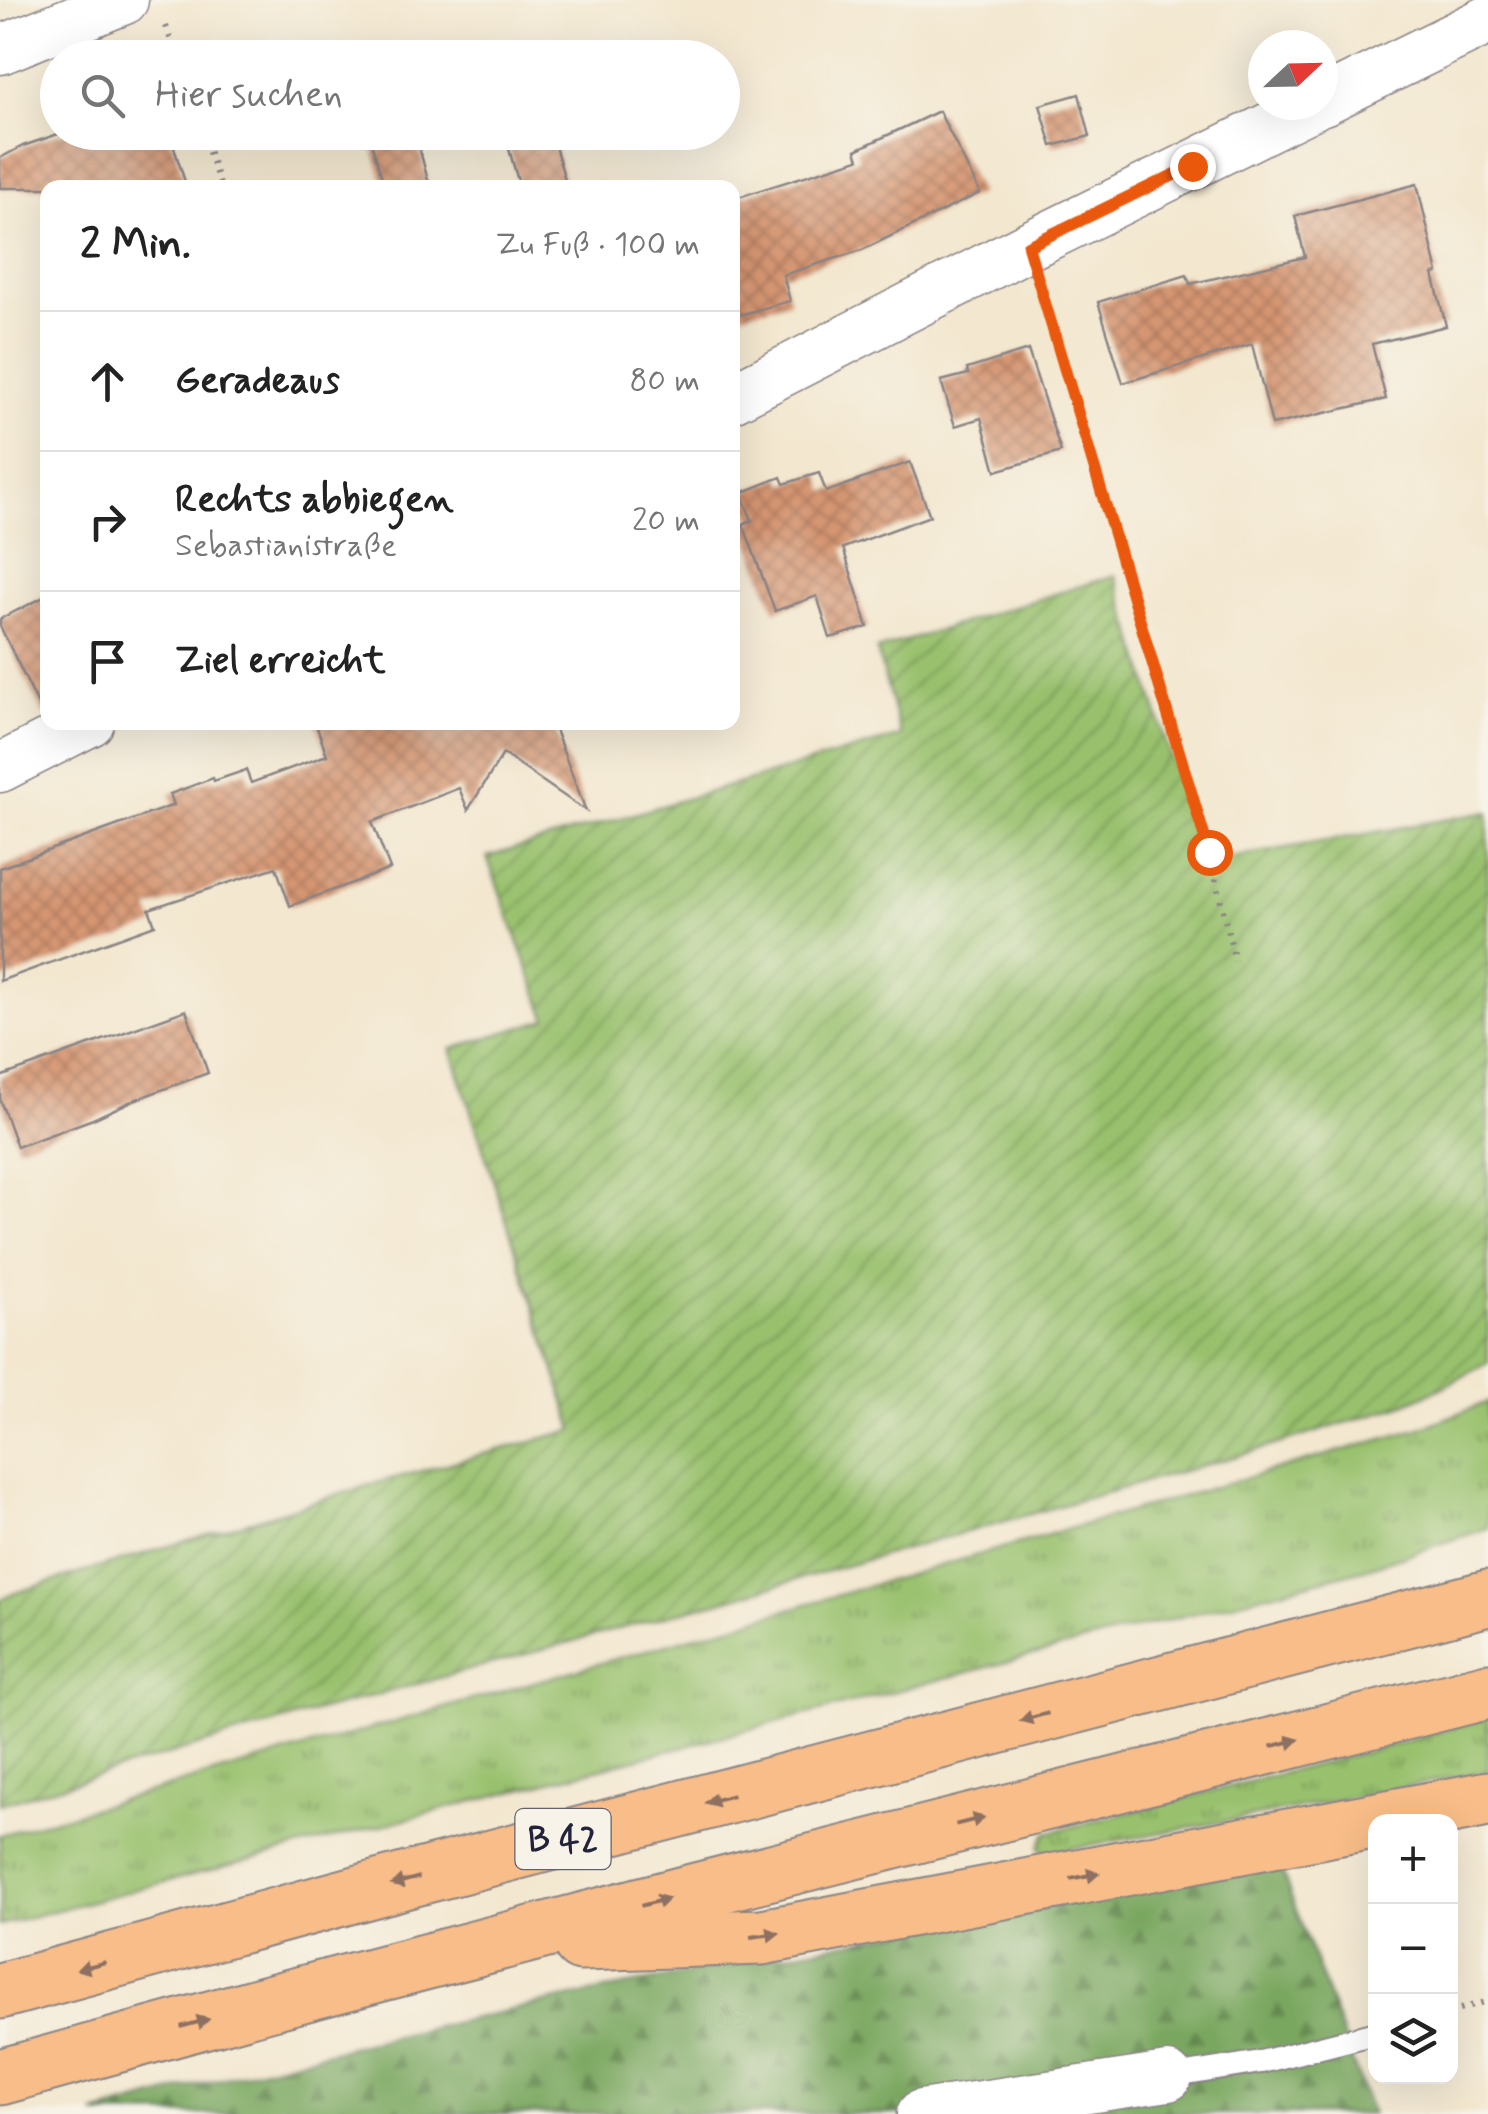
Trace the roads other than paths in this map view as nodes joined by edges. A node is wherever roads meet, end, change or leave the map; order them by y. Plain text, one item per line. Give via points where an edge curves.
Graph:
1 (124, 0) edge
2 (1488, 20) edge
3 (0, 50) edge
4 (1338, 94) edge
5 (1284, 120) edge
6 (740, 394) edge
7 (74, 730) edge
8 (0, 768) edge
9 (1488, 1558) edge
10 (1488, 1598) edge
11 (1358, 1633) junction
12 (1488, 1691) edge
13 (1488, 1799) edge
14 (493, 1946) junction
15 (0, 1991) edge
16 (1368, 2036) edge
17 (0, 2077) edge
18 (1168, 2077) joint
19 (921, 2114) edge

1 - 3 street
2 - 4 street
5 - 6 street
7 - 8 street
9 - 11 highway
10 - 11 highway, B 42
11 -> 15 highway, B 42
14 -> 12 highway, B 42
14 -> 13 highway via 762,1937
17 -> 14 highway, B 42
16 - 18 lane
18 - 19 street

